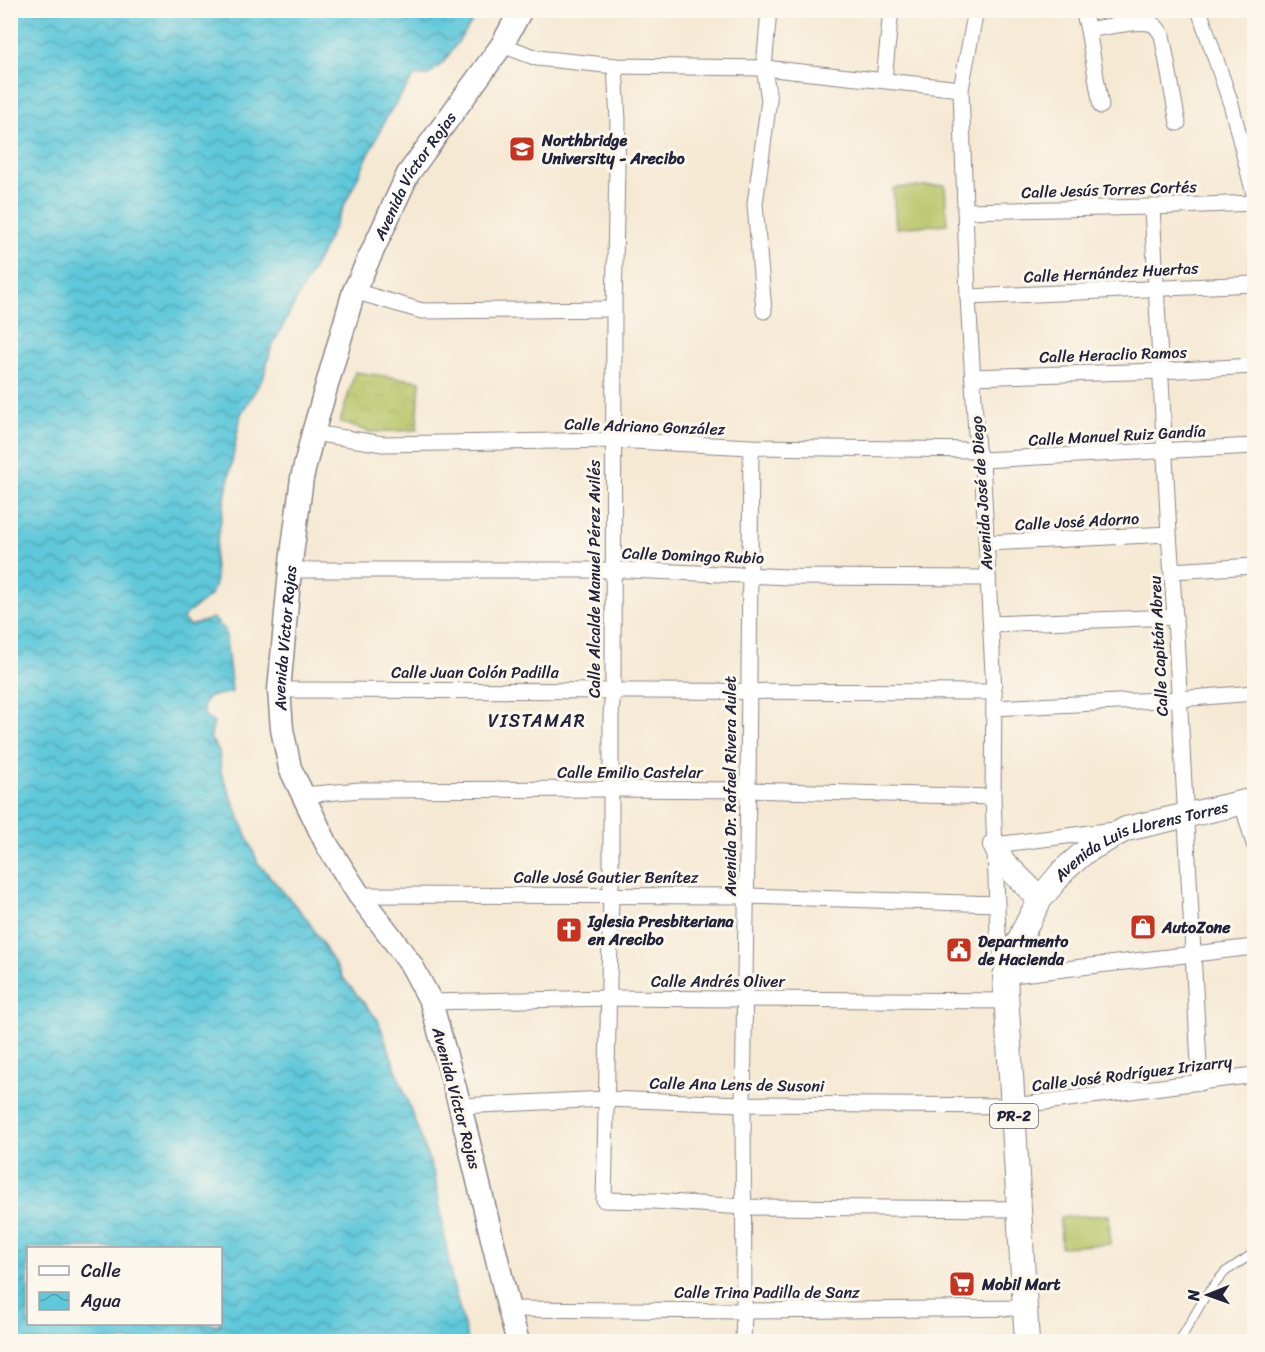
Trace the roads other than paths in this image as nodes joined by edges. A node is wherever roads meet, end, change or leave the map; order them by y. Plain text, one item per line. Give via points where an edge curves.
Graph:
1 (521, 10) edge
2 (769, 10) edge
3 (891, 10) edge
4 (976, 10) edge
5 (1083, 10) edge
6 (1199, 10) edge
7 (1135, 17) edge
8 (1088, 30) junction
9 (502, 45) junction
10 (615, 66) junction
11 (764, 68) junction
12 (884, 80) junction
13 (961, 89) junction
14 (1101, 106) dead end
15 (1178, 123) dead end
16 (1254, 195) edge
17 (1254, 202) edge
18 (1152, 207) junction
19 (965, 211) junction
20 (1254, 284) edge
21 (1158, 288) junction
22 (354, 291) junction
23 (968, 297) junction
24 (614, 309) junction
25 (764, 311) dead end
26 (1254, 366) edge
27 (1161, 371) junction
28 (973, 377) junction
29 (313, 433) junction
30 (613, 440) junction
31 (1254, 446) edge
32 (750, 447) junction
33 (1165, 450) junction
34 (979, 455) junction
35 (1169, 534) junction
36 (987, 543) junction
37 (1254, 566) edge
38 (290, 570) junction
39 (613, 570) junction
40 (1172, 571) junction
41 (750, 576) junction
42 (988, 578) junction
43 (1175, 617) junction
44 (991, 624) junction
45 (279, 690) junction
46 (613, 690) junction
47 (748, 692) junction
48 (994, 692) junction
49 (1254, 693) edge
50 (1179, 699) junction
51 (994, 708) junction
52 (610, 789) junction
53 (748, 790) junction
54 (303, 795) junction
55 (993, 797) junction
56 (1248, 802) edge
57 (1187, 816) junction
58 (1126, 829) junction
59 (995, 844) junction
60 (1254, 844) edge
61 (359, 895) junction
62 (611, 895) junction
63 (747, 897) junction
64 (1040, 899) junction
65 (997, 904) junction
66 (1254, 947) edge
67 (1194, 954) junction
68 (1005, 976) junction
69 (608, 998) junction
70 (745, 1000) junction
71 (1006, 1001) junction
72 (431, 1002) junction
73 (1254, 1076) edge
74 (1200, 1083) junction
75 (606, 1099) junction
76 (743, 1104) junction
77 (460, 1106) junction
78 (1014, 1106) junction
79 (743, 1207) junction
80 (1019, 1209) junction
81 (1254, 1253) edge
82 (1025, 1308) junction
83 (509, 1309) junction
84 (744, 1311) junction
85 (518, 1341) edge
86 (742, 1341) edge
87 (1027, 1341) edge
88 (1179, 1341) edge

1 - 9 street, Avenida Víctor Rojas
2 - 11 street
3 - 12 street
4 - 13 street, Avenida José de Diego
5 - 8 street
6 - 16 street via 1231,104
7 - 8 street
7 - 15 street via 1156,26 1162,35
8 - 14 street
9 - 10 street via 537,58
9 - 22 street, Avenida Víctor Rojas via 408,174
10 - 11 street
10 - 24 street, Calle Alcalde Manuel Pérez Avilés via 618,121
11 - 12 street
11 - 25 street via 769,100 755,204
12 - 13 street
13 - 19 street, Avenida José de Diego
17 - 18 street, Calle Jesús Torres Cortés
18 - 19 street, Calle Jesús Torres Cortés
18 - 21 street, Calle Capitán Abreu
19 - 23 street, Avenida José de Diego
20 - 21 street, Calle Hernández Huertas
21 - 23 street, Calle Hernández Huertas
21 - 27 street, Calle Capitán Abreu
22 - 24 street via 422,311
22 - 29 street, Avenida Víctor Rojas
23 - 28 street, Avenida José de Diego
24 - 30 street, Calle Alcalde Manuel Pérez Avilés
26 - 27 street, Calle Heraclio Ramos
27 - 28 street, Calle Heraclio Ramos
27 - 33 street, Calle Capitán Abreu
28 - 34 street, Avenida José de Diego
29 - 30 street, Calle Adriano González via 382,444
29 - 38 street, Avenida Víctor Rojas via 302,478
30 - 32 street, Calle Adriano González
30 - 39 street, Calle Alcalde Manuel Pérez Avilés
31 - 33 street, Calle Manuel Ruiz Gandía
32 - 34 street, Calle Adriano González
32 - 41 street, Avenida Dr. Rafael Rivera Aulet
33 - 34 street, Calle Manuel Ruiz Gandía
33 - 35 street, Calle Capitán Abreu
34 - 36 street, Avenida José de Diego
35 - 36 street, Calle José Adorno
35 - 40 street, Calle Capitán Abreu
36 - 42 street, Avenida José de Diego
37 - 40 street
38 - 39 street, Calle Domingo Rubio
38 - 45 street, Avenida Víctor Rojas
39 - 41 street, Calle Domingo Rubio
39 - 46 street, Calle Alcalde Manuel Pérez Avilés
40 - 43 street, Calle Capitán Abreu
41 - 42 street, Calle Domingo Rubio
41 - 47 street, Avenida Dr. Rafael Rivera Aulet
42 - 44 street, Avenida José de Diego
43 - 44 street
43 - 50 street, Calle Capitán Abreu
44 - 48 street, Avenida José de Diego
45 - 46 street, Calle Juan Colón Padilla
45 - 54 street, Avenida Víctor Rojas via 290,768
46 - 47 street, Calle Juan Colón Padilla
46 - 52 street, Calle Alcalde Manuel Pérez Avilés
47 - 48 street, Calle Juan Colón Padilla
47 - 53 street, Avenida Dr. Rafael Rivera Aulet
48 - 51 street, Avenida José de Diego
49 - 50 street
50 - 51 street
50 - 57 street, Calle Capitán Abreu
51 - 55 street, Avenida José de Diego
52 - 53 street, Calle Emilio Castelar
52 - 54 street, Calle Emilio Castelar via 360,790
52 - 62 street, Calle Alcalde Manuel Pérez Avilés
53 - 55 street, Calle Emilio Castelar
53 - 63 street, Avenida Dr. Rafael Rivera Aulet
54 - 61 street, Avenida Víctor Rojas via 327,845
55 - 59 street, Avenida José de Diego
56 - 57 main road, Avenida Luis Llorens Torres / PR-2
56 - 60 street
57 - 58 main road, Avenida Luis Llorens Torres / PR-2
57 - 67 street, Calle Capitán Abreu
58 - 59 street
58 - 64 main road, Avenida Luis Llorens Torres / PR-2 via 1086,851
59 - 64 main road via 1003,862
59 - 65 street, Avenida José de Diego
61 - 62 street, Calle José Gautier Benítez
61 - 72 street, Avenida Víctor Rojas via 412,966
62 - 63 street, Calle José Gautier Benítez
62 - 69 street, Calle Alcalde Manuel Pérez Avilés
63 - 65 street, Calle José Gautier Benítez
63 - 70 street, Avenida Dr. Rafael Rivera Aulet
64 - 68 main road, Avenida José de Diego / PR-2
65 - 68 street, Avenida José de Diego
66 - 67 street
67 - 68 street
67 - 74 street, Calle Capitán Abreu
68 - 71 main road, Avenida José de Diego / PR-2
69 - 70 street, Calle Andrés Oliver
69 - 72 street, Calle Andrés Oliver
69 - 75 street, Calle Alcalde Manuel Pérez Avilés
70 - 71 street, Calle Andrés Oliver
70 - 76 street, Avenida Dr. Rafael Rivera Aulet
71 - 78 main road, Avenida José de Diego / PR-2
72 - 77 street, Avenida Víctor Rojas
73 - 74 street, Calle José Rodríguez Irizarry
74 - 78 street, Calle José Rodríguez Irizarry
75 - 76 street, Calle Ana Lens de Susoni
75 - 77 street, Calle Ana Lens de Susoni
75 - 79 street, Calle Alcalde Manuel Pérez Avilés via 604,1200
76 - 78 street, Calle Ana Lens de Susoni
76 - 79 street, Avenida Dr. Rafael Rivera Aulet
77 - 83 street, Avenida Víctor Rojas
78 - 80 main road, Avenida José de Diego / PR-2
79 - 80 street
79 - 84 street, Avenida Dr. Rafael Rivera Aulet
80 - 82 main road, Avenida José de Diego / PR-2
81 - 88 lane via 1225,1272 1206,1294
82 - 84 street, Calle Trina Padilla de Sanz
82 - 87 main road, Avenida José de Diego / PR-2
83 - 84 street, Calle Trina Padilla de Sanz
83 - 85 street, Avenida Víctor Rojas
84 - 86 street, Avenida Dr. Rafael Rivera Aulet

